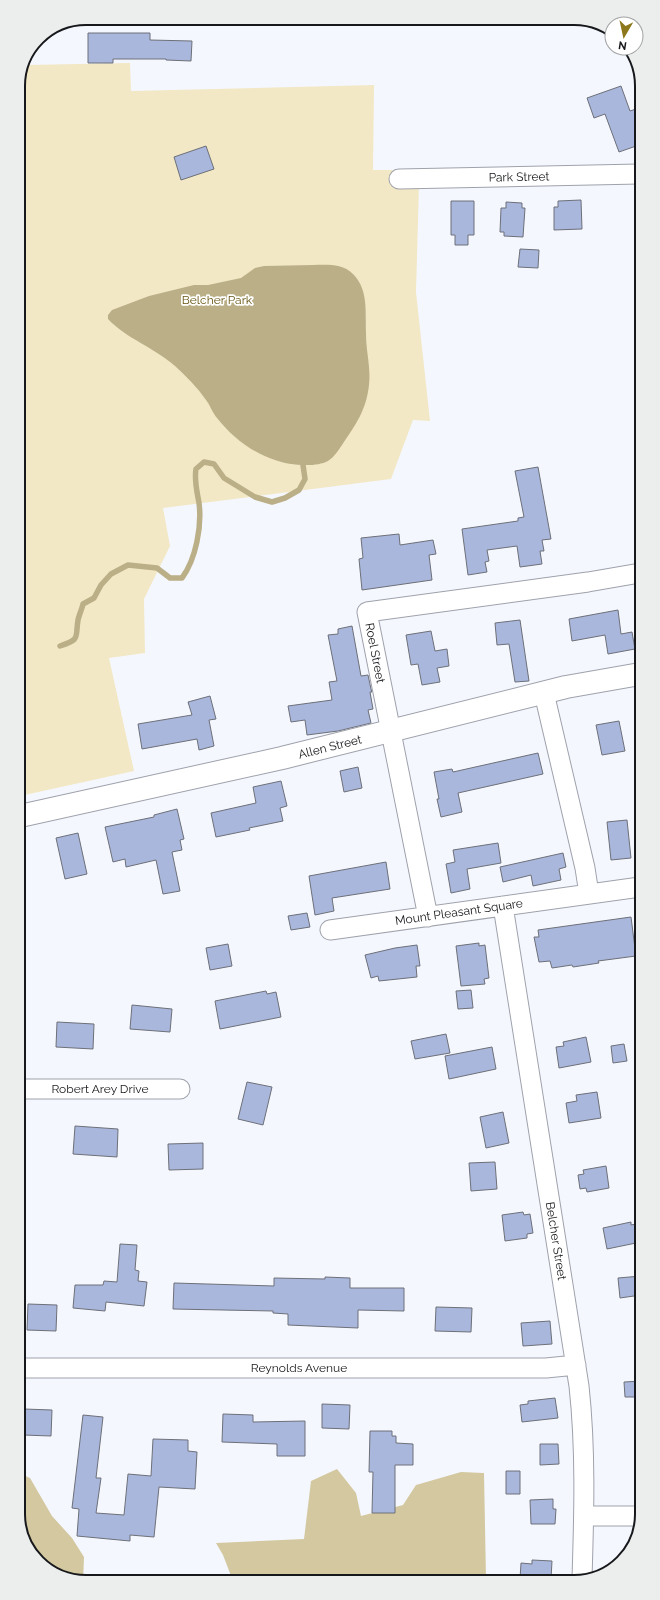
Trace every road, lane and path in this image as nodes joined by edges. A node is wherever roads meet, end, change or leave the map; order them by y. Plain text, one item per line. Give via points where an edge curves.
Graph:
1 (635, 174) edge
2 (399, 179) dead end
3 (635, 574) edge
4 (635, 675) edge
5 (544, 692) junction
6 (391, 732) junction
7 (25, 815) edge
8 (635, 888) edge
9 (589, 894) junction
10 (503, 906) junction
11 (428, 917) junction
12 (330, 930) dead end
13 (180, 1089) dead end
14 (25, 1090) edge
15 (576, 1365) junction
16 (25, 1368) edge
17 (584, 1516) junction
18 (635, 1516) edge
19 (582, 1574) edge

1 - 2 street, Park Street
3 - 6 street, Roel Street via 367,612
4 - 5 street, Allen Street
5 - 6 street, Allen Street
5 - 9 street
6 - 7 street, Allen Street via 255,765
6 - 11 street, Roel Street
8 - 9 street, Mount Pleasant Square
9 - 10 street, Mount Pleasant Square
10 - 11 street, Mount Pleasant Square
10 - 15 street, Belcher Street
11 - 12 street, Mount Pleasant Square
13 - 14 street, Robert Arey Drive
15 - 16 street, Reynolds Avenue via 546,1368
15 - 17 street, Belcher Street via 584,1438
17 - 18 street
17 - 19 street, Belcher Street

